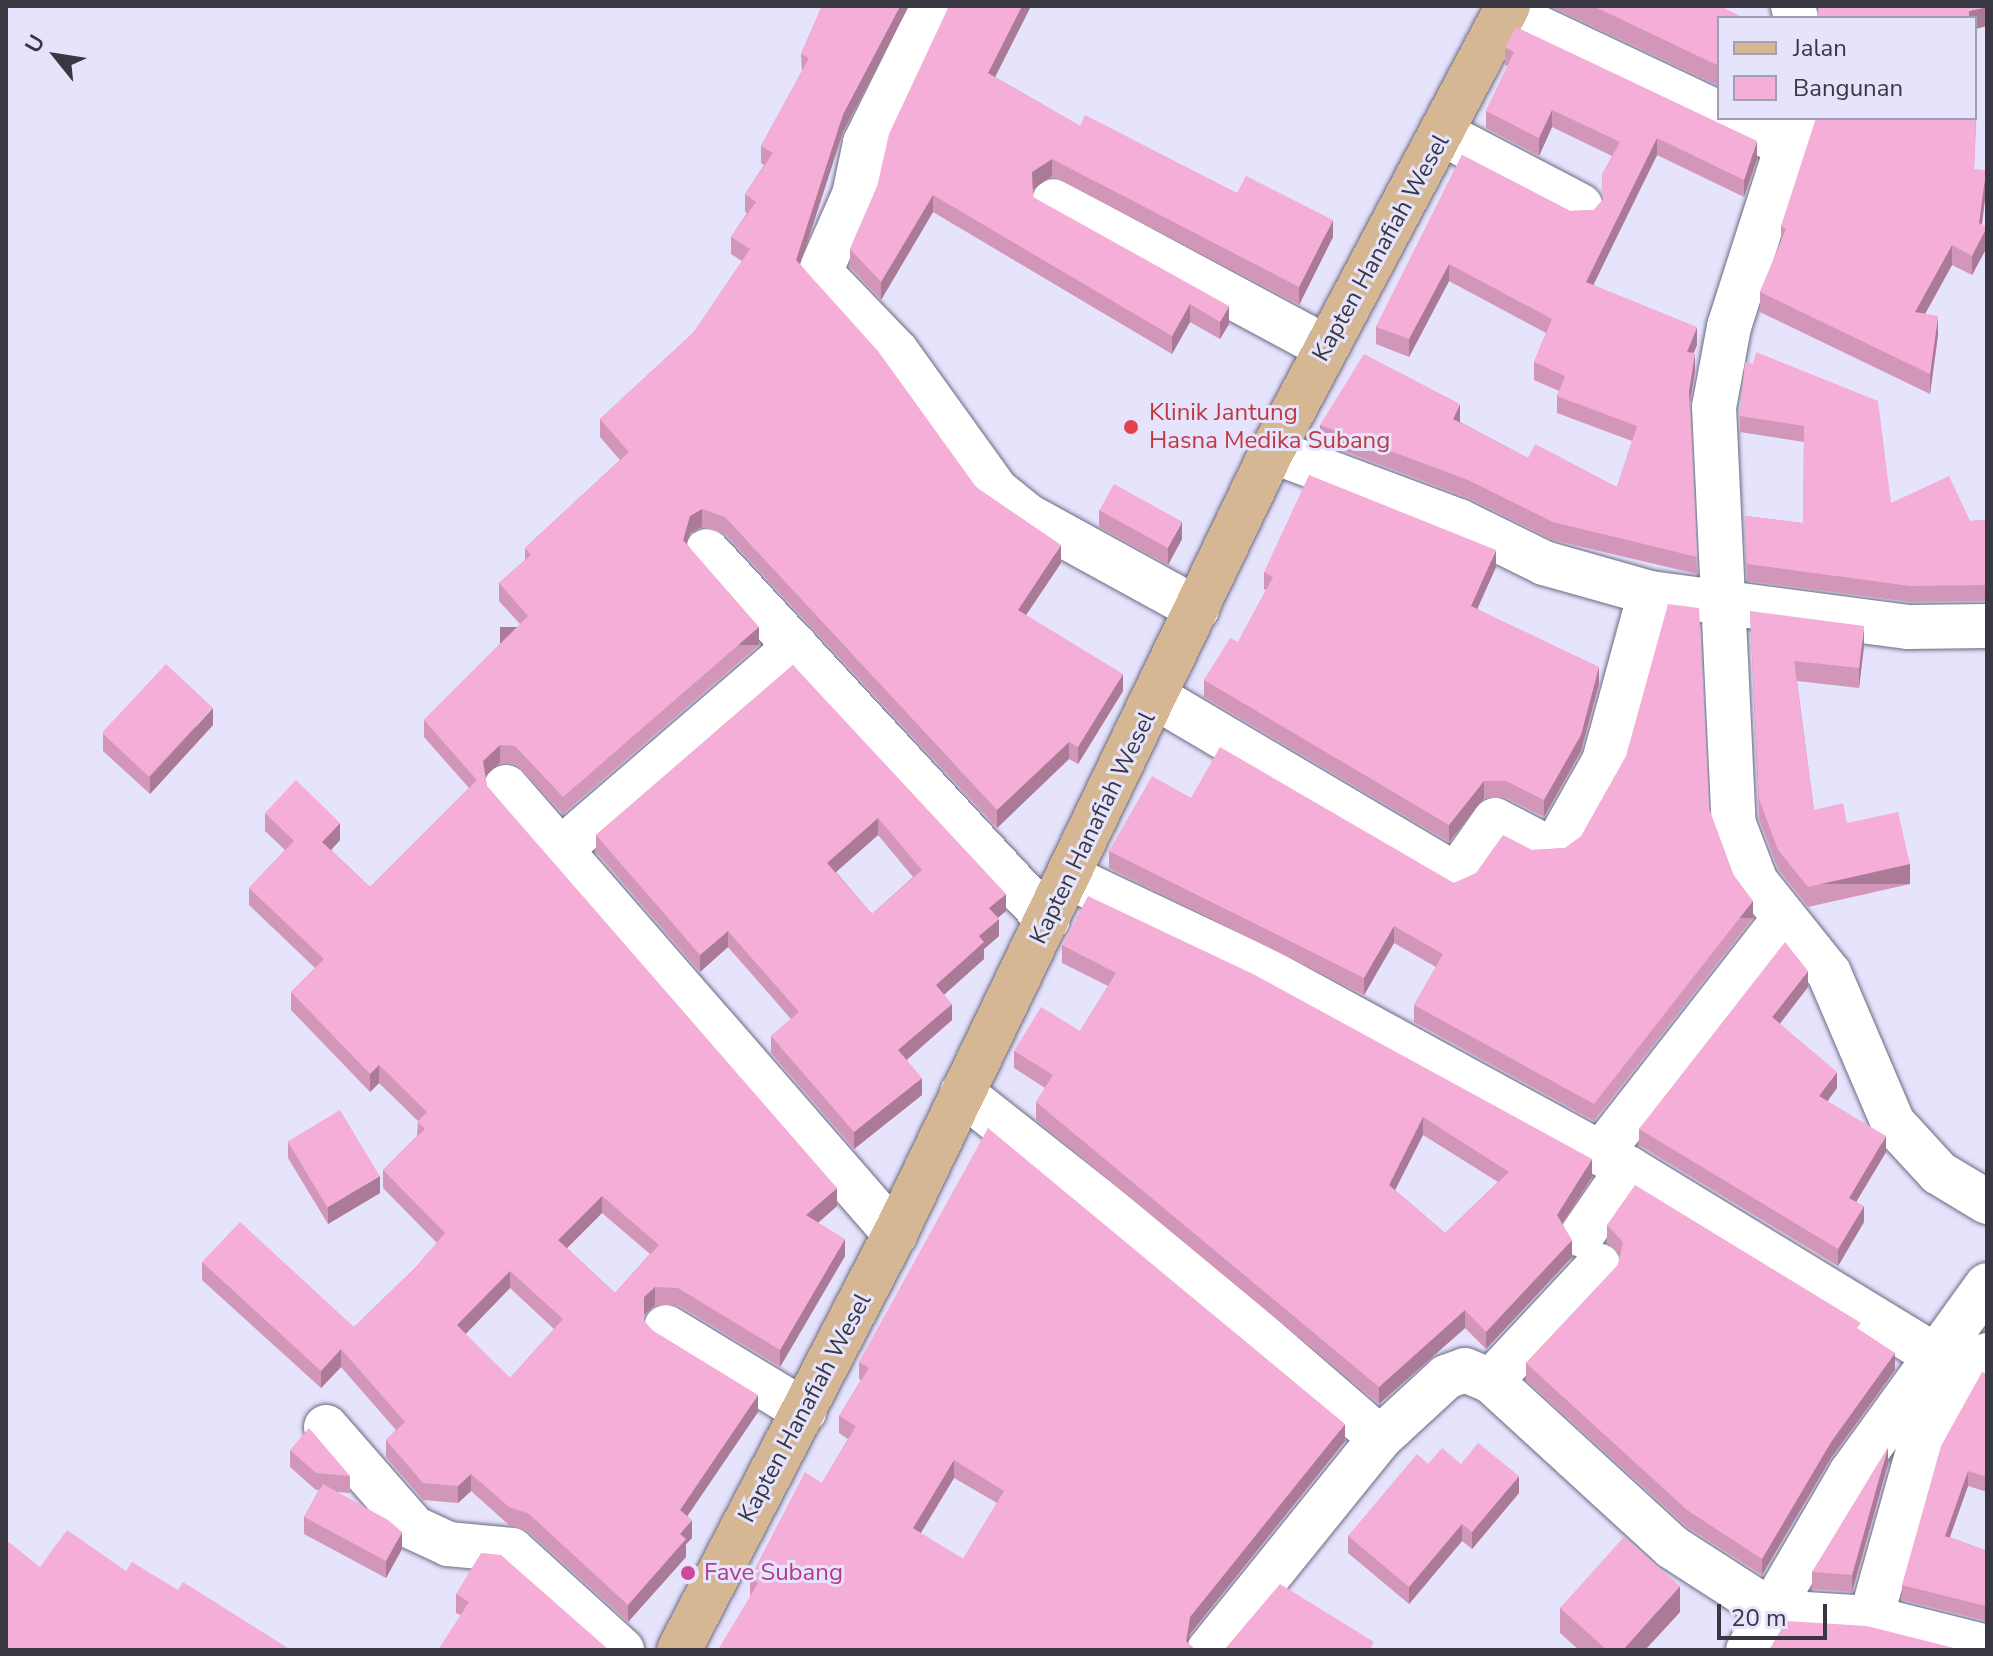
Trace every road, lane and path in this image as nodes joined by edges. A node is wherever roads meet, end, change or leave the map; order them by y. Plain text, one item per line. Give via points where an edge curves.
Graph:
1 (933, 6) edge
2 (1506, 9) edge
3 (1717, 112) edge
4 (1738, 120) edge
5 (1792, 132) edge
6 (1445, 135) junction
7 (1054, 201) dead end
8 (1581, 206) dead end
9 (1325, 347) junction
10 (1272, 451) junction
11 (707, 551) dead end
12 (1650, 593) junction
13 (1721, 607) junction
14 (1197, 609) junction
15 (1987, 626) edge
16 (796, 646) junction
17 (1157, 698) junction
18 (506, 787) dead end
19 (562, 848) junction
20 (1069, 877) junction
21 (1784, 919) junction
22 (1048, 920) junction
23 (962, 1093) junction
24 (1615, 1160) junction
25 (1987, 1202) edge
26 (895, 1234) junction
27 (1987, 1285) edge
28 (666, 1327) dead end
29 (1933, 1354) junction
30 (1987, 1355) edge
31 (1491, 1381) junction
32 (804, 1411) junction
33 (326, 1427) dead end
34 (1380, 1438) junction
35 (1773, 1612) junction
36 (1871, 1618) junction
37 (1987, 1647) edge
38 (622, 1650) edge
39 (679, 1650) edge
40 (1209, 1650) edge
41 (1748, 1650) edge

1 - 14 street via 865,143 854,195 820,272 897,352 996,490
2 - 3 street
2 - 6 main road, Kapten Hanafiah Wesel
4 - 5 street
5 - 13 street via 1718,381 1713,450
6 - 8 street
6 - 9 main road, Kapten Hanafiah Wesel
7 - 9 street
9 - 10 main road, Kapten Hanafiah Wesel
10 - 12 street via 1459,521 1544,563
10 - 14 main road, Kapten Hanafiah Wesel
11 - 16 street
12 - 13 street
12 - 17 street via 1609,748 1559,841 1543,845 1495,820 1456,875
13 - 15 street via 1909,627
13 - 21 street via 1738,845
14 - 17 main road, Kapten Hanafiah Wesel
16 - 19 street
16 - 22 street
17 - 20 main road, Kapten Hanafiah Wesel
18 - 19 street
19 - 26 street
20 - 22 main road, Kapten Hanafiah Wesel
20 - 24 street via 1266,970
21 - 24 street
21 - 25 street via 1820,956 1893,1123 1939,1173
22 - 23 main road, Kapten Hanafiah Wesel
23 - 26 main road, Kapten Hanafiah Wesel
23 - 34 street via 1177,1262
24 - 29 street
24 - 31 street via 1591,1250
26 - 32 main road, Kapten Hanafiah Wesel
27 - 29 street
28 - 32 street
29 - 35 street via 1837,1497
30 - 36 street via 1966,1364 1918,1451
31 - 34 street via 1456,1371
31 - 35 street via 1608,1496 1714,1578
32 - 39 main road, Kapten Hanafiah Wesel
33 - 38 street via 414,1528 448,1544 512,1550
34 - 40 street
35 - 36 street
35 - 41 street
36 - 37 street

